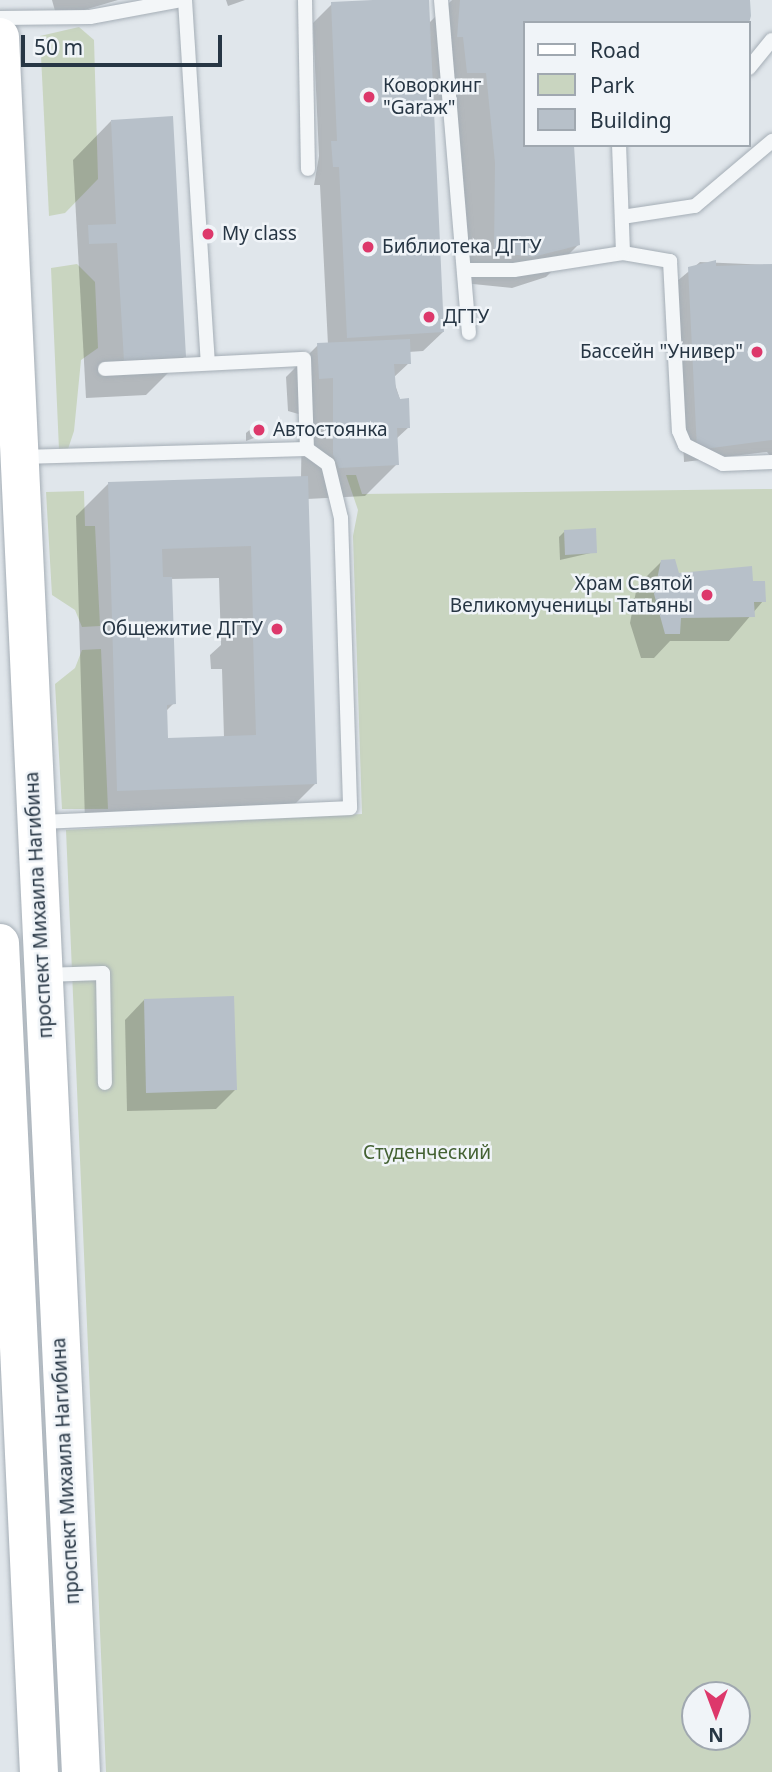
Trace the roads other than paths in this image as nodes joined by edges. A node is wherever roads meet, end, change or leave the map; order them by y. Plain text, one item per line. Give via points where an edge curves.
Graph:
1 (184, 0) edge
2 (305, 0) edge
3 (441, 0) edge
4 (0, 18) edge
5 (0, 37) edge
6 (772, 40) edge
7 (751, 66) edge
8 (772, 141) edge
9 (619, 147) edge
10 (308, 169) dead end
11 (622, 217) junction
12 (623, 253) junction
13 (466, 270) junction
14 (469, 333) dead end
15 (208, 361) junction
16 (105, 369) dead end
17 (307, 449) junction
18 (20, 457) junction
19 (772, 462) edge
20 (35, 822) junction
21 (0, 943) edge
22 (43, 975) junction
23 (105, 1083) dead end
24 (39, 1772) edge
25 (81, 1772) edge

1 - 4 lane via 90,17
1 - 15 lane
2 - 10 lane
3 - 13 lane
5 - 18 main road, проспект Михаила Нагибина
6 - 7 lane
8 - 11 lane via 695,206
9 - 11 lane
11 - 12 lane
12 - 13 lane via 514,270
12 - 19 lane via 670,261 679,431 685,444 723,464
13 - 14 lane
15 - 16 lane
15 - 17 lane via 304,359
17 - 18 lane
17 - 20 lane via 328,464 341,517 350,808
18 - 20 main road, проспект Михаила Нагибина
20 - 22 main road, проспект Михаила Нагибина
21 - 24 main road, проспект Михаила Нагибина
22 - 23 lane via 103,973
22 - 25 main road, проспект Михаила Нагибина

